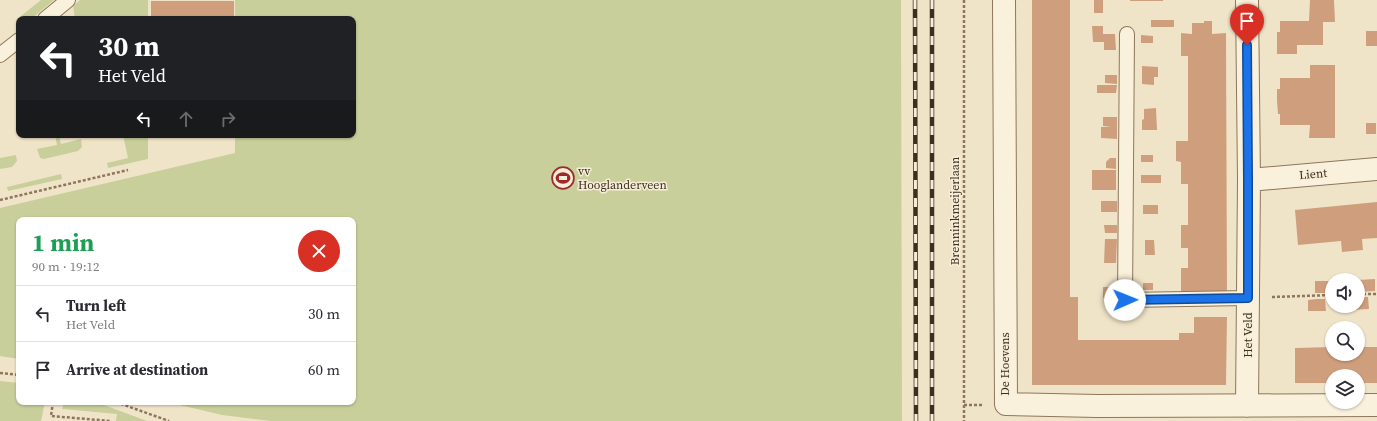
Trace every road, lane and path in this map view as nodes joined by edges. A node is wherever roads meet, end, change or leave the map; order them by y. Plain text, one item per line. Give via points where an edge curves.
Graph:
1 (68, 0) edge
2 (964, 0) edge
3 (1004, 0) edge
4 (1247, 0) edge
5 (49, 16) edge
6 (1127, 34) dead end
7 (16, 43) edge
8 (0, 56) edge
9 (1377, 169) edge
10 (128, 170) dead end
11 (1248, 180) junction
12 (0, 200) edge
13 (1365, 294) edge
14 (1377, 294) edge
15 (1325, 295) edge
16 (1248, 298) junction
17 (0, 374) edge
18 (16, 375) edge
19 (53, 405) edge
20 (124, 405) edge
21 (1377, 405) edge
22 (1247, 406) junction
23 (111, 421) edge
24 (169, 421) edge
25 (964, 421) edge

1 - 5 lane
2 - 25 path, Brenninkmeijerlaan
3 - 22 street, De Hoevens via 1006,404
4 - 11 street, Het Veld
6 - 16 lane via 1125,300
7 - 8 lane
9 - 11 street, Lient
10 - 12 path
11 - 16 street, Het Veld
13 - 14 path
15 - 16 path
16 - 22 street, Het Veld
17 - 18 path
19 - 23 path via 51,416
20 - 24 path
21 - 22 street, De Hoevens

